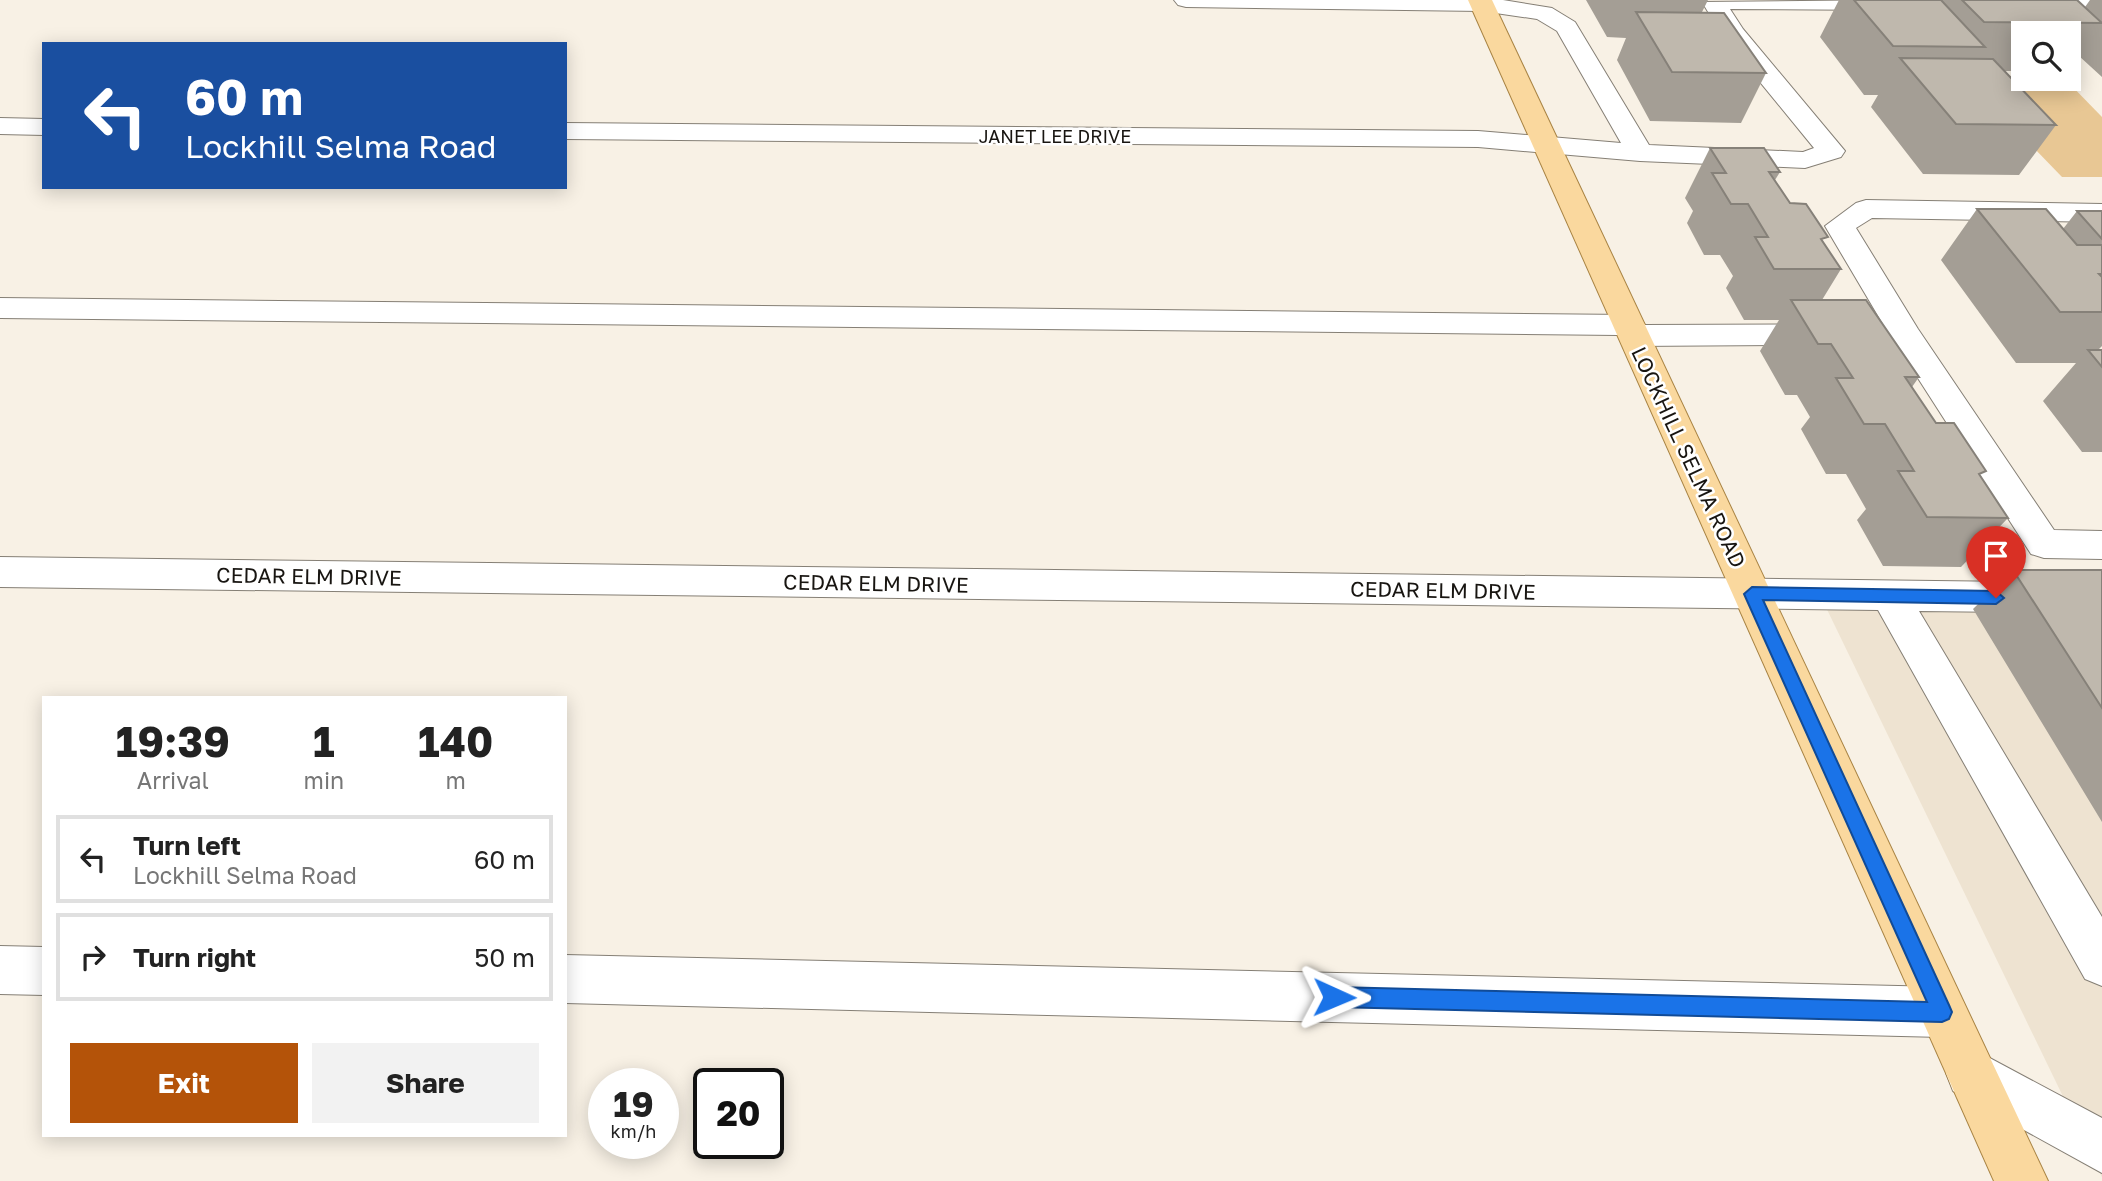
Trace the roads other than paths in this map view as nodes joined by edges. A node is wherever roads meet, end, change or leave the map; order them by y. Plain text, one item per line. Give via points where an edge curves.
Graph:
1 (1186, 0) edge
2 (1481, 2) edge
3 (1908, 3) edge
4 (2005, 3) edge
5 (2102, 3) edge
6 (0, 127) edge
7 (42, 127) edge
8 (567, 131) edge
9 (1545, 144) junction
10 (1640, 153) junction
11 (2102, 213) edge
12 (0, 308) edge
13 (1631, 330) junction
14 (1905, 334) junction
15 (2102, 545) edge
16 (0, 572) edge
17 (1752, 594) junction
18 (1890, 597) junction
19 (2102, 598) edge
20 (2102, 962) edge
21 (0, 970) edge
22 (42, 971) edge
23 (567, 979) edge
24 (1942, 1012) junction
25 (1971, 1073) junction
26 (2102, 1147) edge
27 (2021, 1181) edge

1 - 2 street
2 - 9 main road, LOCKHILL SELMA ROAD
2 - 10 street via 1544,13 1566,27
3 - 10 street, JANET LEE DRIVE via 1714,2 1733,33 1831,151 1805,160
4 - 5 street
6 - 7 street
8 - 9 street, JANET LEE DRIVE via 1478,139
9 - 10 street, JANET LEE DRIVE
9 - 13 main road, LOCKHILL SELMA ROAD
11 - 14 street via 1866,209 1840,226
12 - 13 street
13 - 14 street
13 - 17 main road, LOCKHILL SELMA ROAD
14 - 15 street via 2044,544
16 - 17 street, CEDAR ELM DRIVE
17 - 18 street, CEDAR ELM DRIVE
17 - 24 main road, LOCKHILL SELMA ROAD
18 - 19 street, CEDAR ELM DRIVE
18 - 20 street
21 - 22 street
23 - 24 street
24 - 25 main road, LOCKHILL SELMA ROAD
25 - 26 street
25 - 27 main road, LOCKHILL SELMA ROAD

